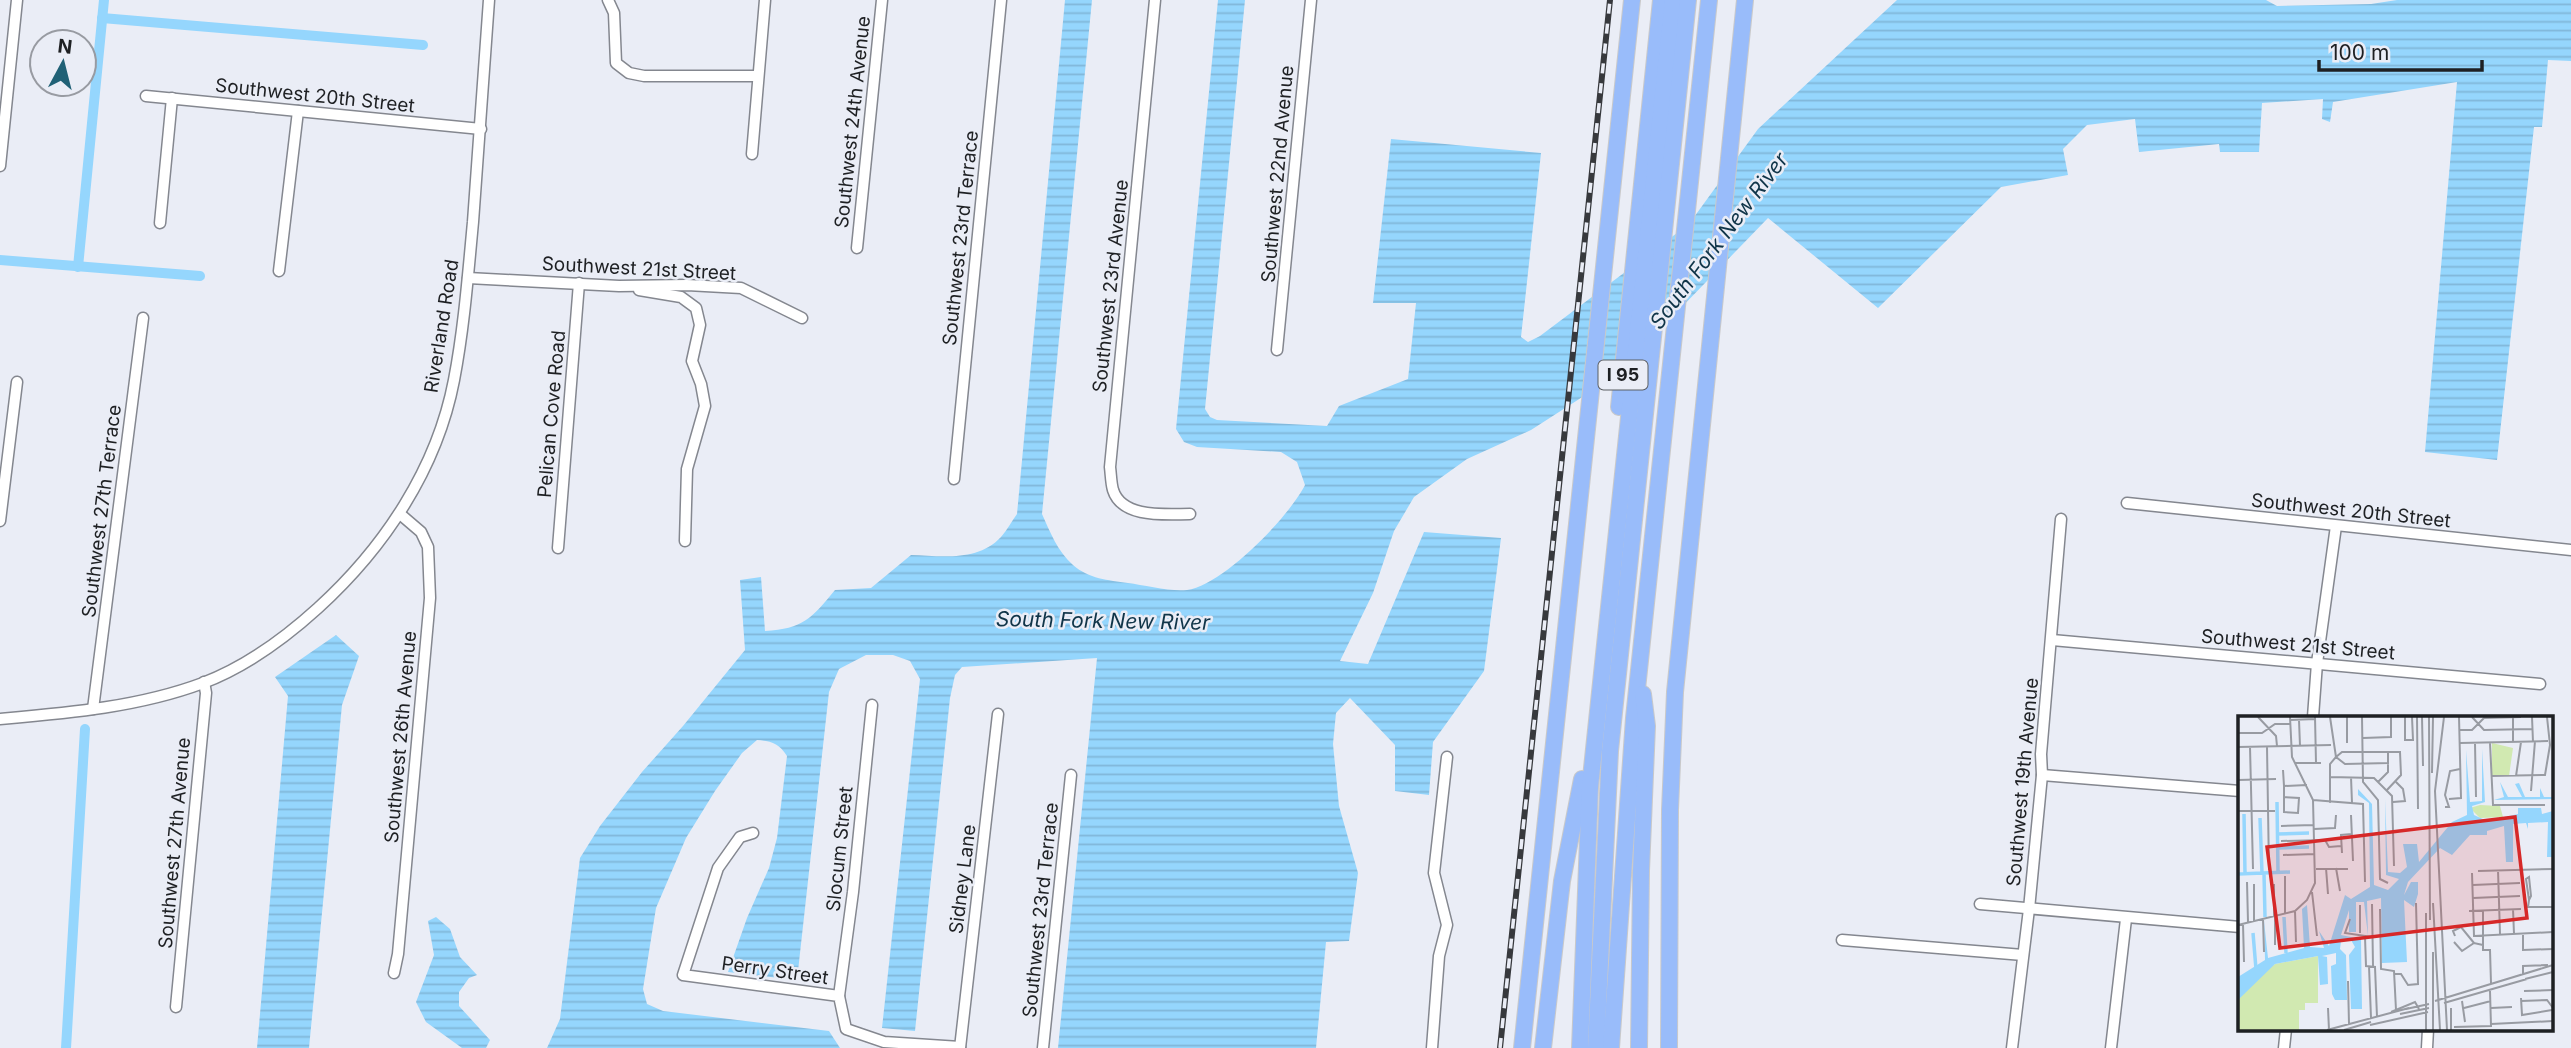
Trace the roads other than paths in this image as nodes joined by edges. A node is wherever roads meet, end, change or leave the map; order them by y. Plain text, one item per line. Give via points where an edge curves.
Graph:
1 (17, 0) edge
2 (489, 0) edge
3 (608, 0) edge
4 (765, 0) edge
5 (882, 0) edge
6 (1001, 0) edge
7 (1156, 0) edge
8 (1311, 0) edge
9 (1632, 0) edge
10 (1661, 0) edge
11 (1673, 0) edge
12 (1688, 0) edge
13 (1709, 0) edge
14 (1745, 0) edge
15 (758, 76) junction
16 (146, 96) dead end
17 (172, 98) junction
18 (298, 111) junction
19 (481, 129) junction
20 (752, 154) dead end
21 (0, 166) edge
22 (160, 223) dead end
23 (857, 248) dead end
24 (279, 271) dead end
25 (468, 278) junction
26 (579, 284) junction
27 (619, 286) junction
28 (143, 318) dead end
29 (802, 318) dead end
30 (1278, 350) dead end
31 (18, 382) dead end
32 (954, 478) dead end
33 (2127, 503) dead end
34 (400, 514) junction
35 (1189, 514) dead end
36 (2061, 519) dead end
37 (0, 521) edge
38 (2336, 526) junction
39 (685, 541) dead end
40 (558, 548) dead end
41 (2571, 550) edge
42 (2052, 640) junction
43 (2318, 663) junction
44 (204, 682) junction
45 (2540, 684) dead end
46 (872, 705) dead end
47 (93, 709) junction
48 (998, 714) dead end
49 (2313, 716) edge
50 (0, 719) edge
51 (1596, 750) junction
52 (1638, 755) junction
53 (1447, 757) dead end
54 (1071, 775) dead end
55 (2042, 775) junction
56 (1582, 779) junction
57 (2238, 791) edge
58 (753, 833) dead end
59 (1980, 904) dead end
60 (2029, 909) junction
61 (2126, 919) junction
62 (2238, 927) edge
63 (1842, 940) dead end
64 (2023, 955) junction
65 (394, 973) dead end
66 (839, 996) junction
67 (176, 1007) dead end
68 (2286, 1030) edge
69 (2428, 1030) edge
70 (884, 1045) edge
71 (960, 1047) edge
72 (1043, 1048) edge
73 (1432, 1048) edge
74 (1522, 1048) edge
75 (1543, 1048) edge
76 (1571, 1048) edge
77 (1580, 1048) edge
78 (1596, 1048) edge
79 (1611, 1048) edge
80 (1639, 1048) edge
81 (1669, 1048) edge
82 (2012, 1048) edge
83 (2110, 1048) edge
84 (2284, 1048) edge
85 (2427, 1048) edge

1 - 21 street
2 - 19 street, Riverland Road
3 - 15 street via 614,13 616,63 629,73
4 - 15 street
5 - 23 street, Southwest 24th Avenue
6 - 32 street, Southwest 23rd Terrace
7 - 35 street, Southwest 23rd Avenue via 1110,467 1113,493 1125,506 1146,513
8 - 30 street, Southwest 22nd Avenue
9 - 74 highway
10 - 51 highway, I 95
11 - 51 highway
12 - 51 highway via 1657,289
13 - 52 highway, I 95 via 1640,660 1647,726
14 - 81 highway via 1681,611 1671,773
15 - 20 street
16 - 17 street, Southwest 20th Street
17 - 18 street, Southwest 20th Street
17 - 22 street
18 - 19 street, Southwest 20th Street
18 - 24 street
19 - 25 street, Riverland Road
25 - 26 street, Southwest 21st Street
25 - 34 street, Riverland Road via 454,383 426,462
26 - 27 street, Southwest 21st Street
26 - 40 street, Pelican Cove Road
27 - 29 street, Southwest 21st Street via 741,288
27 - 39 street via 681,298 696,307 700,325 692,361 705,406 687,469
28 - 47 street, Southwest 27th Terrace
31 - 37 street
33 - 38 street, Southwest 20th Street
34 - 44 street, Riverland Road via 373,552 305,620 271,645
34 - 65 street, Southwest 26th Avenue via 421,532 428,547 430,598
36 - 42 street, Southwest 19th Avenue
38 - 41 street, Southwest 20th Street
38 - 43 street
42 - 43 street, Southwest 21st Street
42 - 55 street, Southwest 19th Avenue
43 - 45 street, Southwest 21st Street
43 - 49 street
44 - 47 street, Riverland Road via 145,700
44 - 67 street, Southwest 27th Avenue
46 - 66 street, Slocum Street
47 - 50 street, Riverland Road
48 - 71 street, Sidney Lane
51 - 56 highway, I 95
51 - 77 highway via 1590,787
51 - 78 highway
52 - 79 highway
52 - 80 highway
53 - 73 street via 1434,873 1447,925
54 - 72 street, Southwest 23rd Terrace
55 - 57 street
55 - 60 street, Southwest 19th Avenue
56 - 75 highway via 1562,881
56 - 76 highway, I 95
58 - 66 street, Perry Street via 740,837 718,868 682,975
59 - 60 street
60 - 61 street
60 - 64 street, Southwest 19th Avenue
61 - 62 street
61 - 83 street
63 - 64 street
64 - 82 street, Southwest 19th Avenue
66 - 70 street, Perry Street via 846,1029
68 - 84 street
69 - 85 street
70 - 71 street, Perry Street

